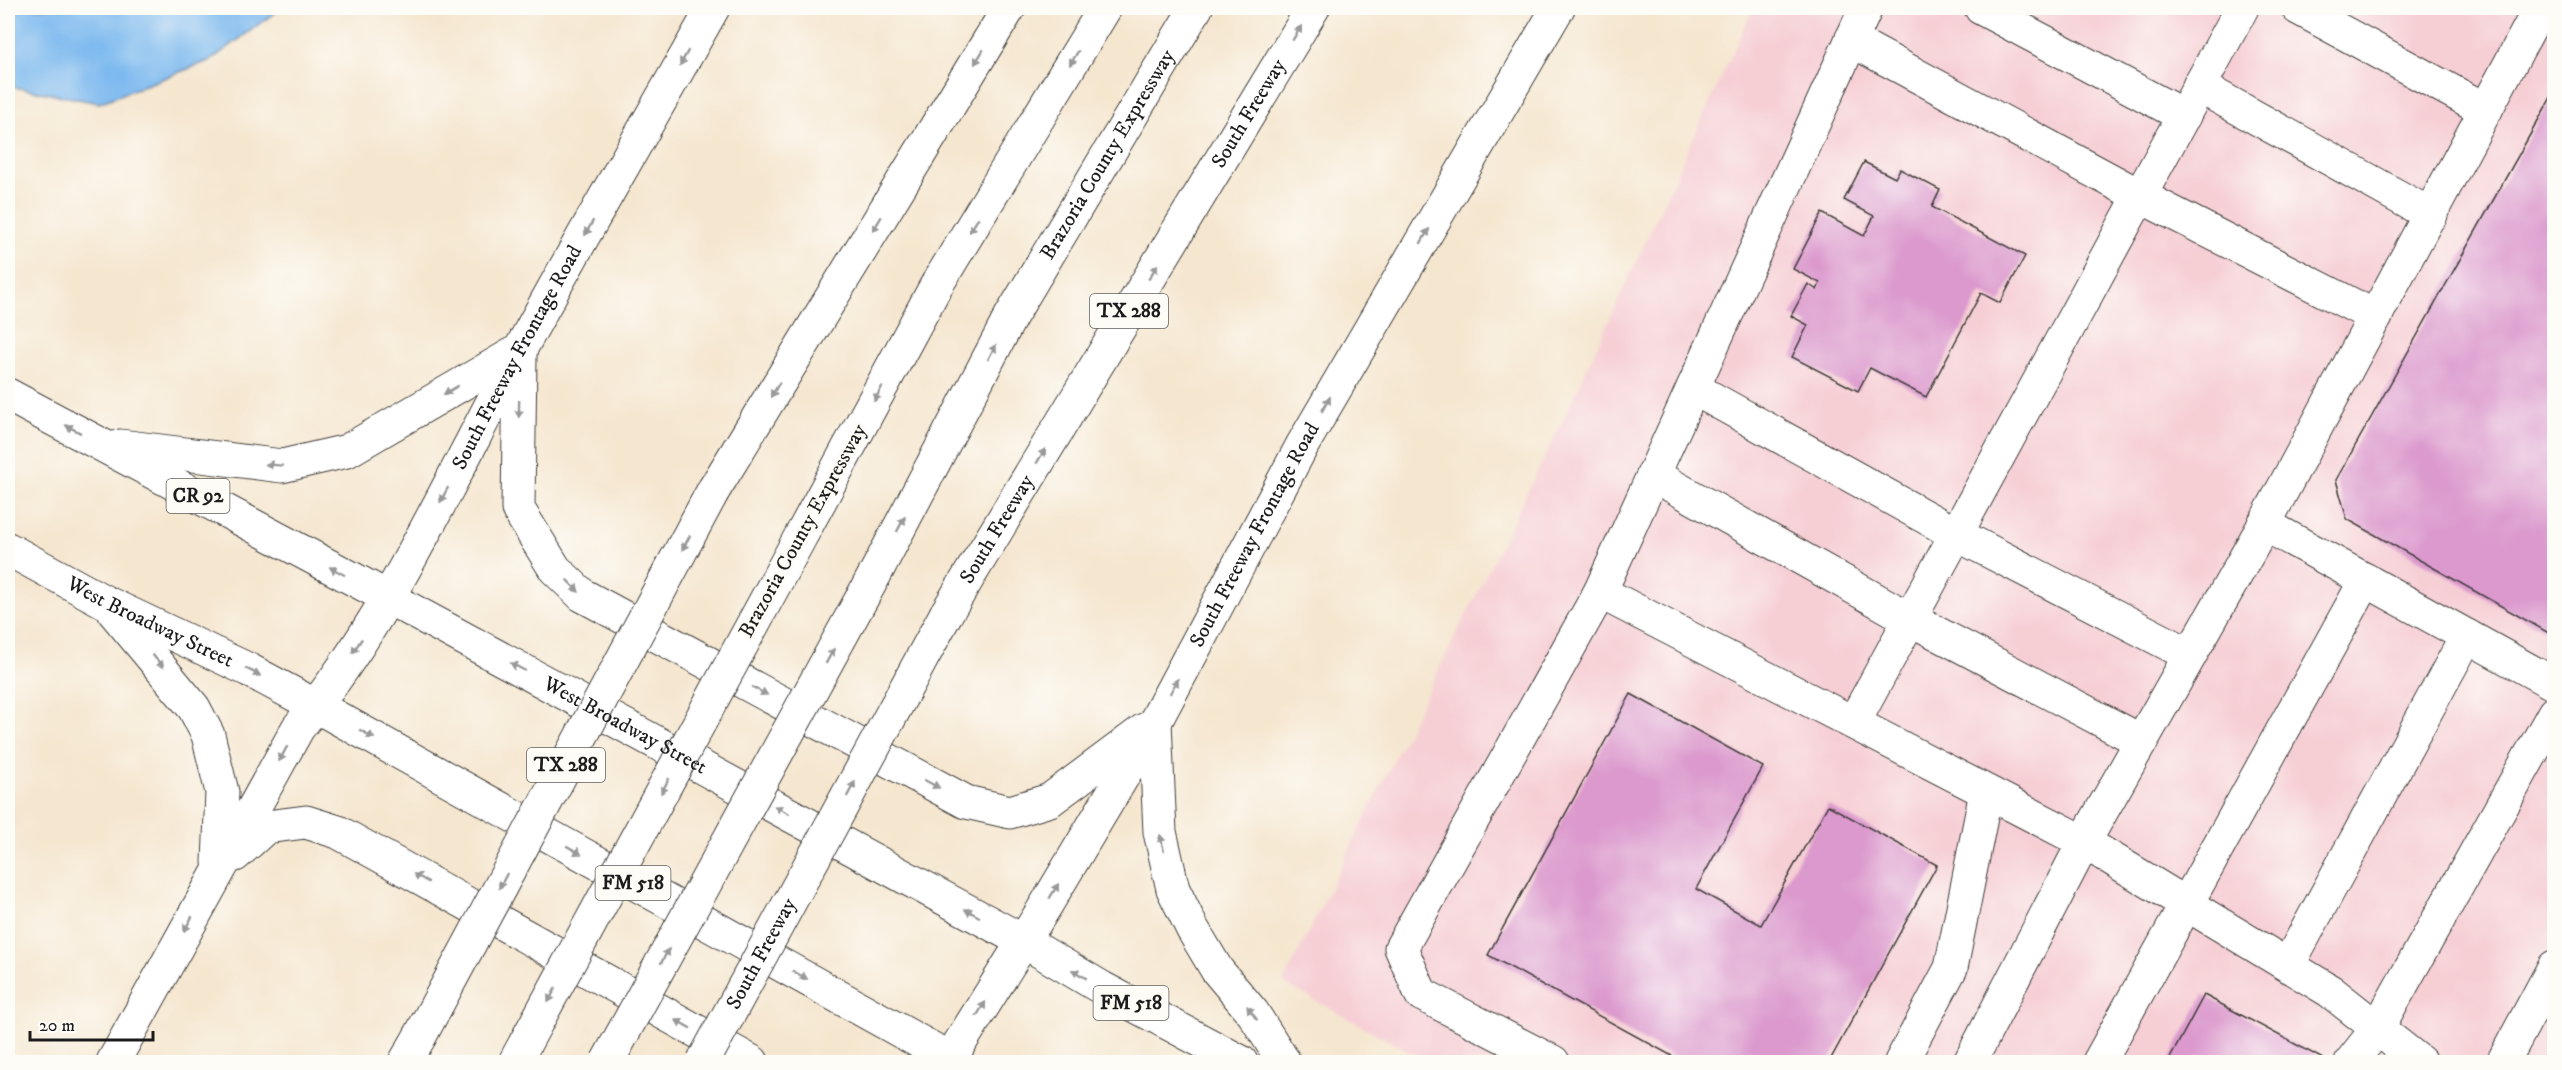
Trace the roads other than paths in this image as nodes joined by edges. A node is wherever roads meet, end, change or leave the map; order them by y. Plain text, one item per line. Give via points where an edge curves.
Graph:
1 (713, 8) edge
2 (1010, 8) edge
3 (1105, 8) edge
4 (1196, 8) edge
5 (1313, 8) edge
6 (1558, 8) edge
7 (1866, 8) edge
8 (1981, 8) edge
9 (2242, 8) edge
10 (2298, 8) edge
11 (2531, 11) edge
12 (1851, 40) junction
13 (2199, 86) junction
14 (2486, 110) junction
15 (2184, 116) junction
16 (2140, 196) junction
17 (2431, 215) junction
18 (2376, 317) junction
19 (520, 350) junction
20 (1693, 388) junction
21 (8, 395) edge
22 (102, 444) junction
23 (1653, 475) junction
24 (2264, 524) junction
25 (1956, 534) junction
26 (8, 549) edge
27 (2366, 580) junction
28 (1600, 592) junction
29 (389, 598) junction
30 (105, 602) junction
31 (1910, 619) junction
32 (2467, 636) junction
33 (2190, 655) junction
34 (2554, 684) edge
35 (316, 706) junction
36 (2554, 713) edge
37 (1155, 722) junction
38 (1854, 722) junction
39 (2141, 741) junction
40 (1986, 792) junction
41 (2084, 842) junction
42 (218, 870) junction
43 (2187, 904) junction
44 (1023, 941) junction
45 (2288, 965) junction
46 (2554, 967) edge
47 (2378, 1029) junction
48 (412, 1050) edge
49 (952, 1061) edge
50 (112, 1062) edge
51 (515, 1062) edge
52 (607, 1062) edge
53 (703, 1062) edge
54 (752, 1062) edge
55 (1241, 1062) edge
56 (1284, 1062) edge
57 (1553, 1062) edge
58 (1901, 1062) edge
59 (1970, 1062) edge
60 (2099, 1062) edge
61 (2351, 1062) edge
62 (2420, 1062) edge
63 (2503, 1062) edge

1 -> 19 main road, South Freeway Frontage Road
2 -> 48 main road, TX 288, bridge via 714,491
3 -> 51 main road, Brazoria County Expressway, bridge via 936,286
52 -> 4 main road, Brazoria County Expressway, bridge via 874,576 1011,316
53 -> 5 main road, South Freeway / TX 288, bridge via 946,614
37 -> 6 main road, South Freeway Frontage Road via 1303,444
7 - 12 main road
8 - 15 main road
9 - 13 main road
10 - 14 main road
11 - 14 main road
12 - 16 main road
12 - 20 main road
13 - 15 main road
13 - 17 main road
14 - 17 main road
15 - 16 main road
16 - 18 main road
16 - 25 main road
17 - 18 main road
18 - 24 main road
19 -> 22 main road via 346,451 293,464 282,466
19 -> 29 main road, South Freeway Frontage Road
19 -> 37 main road via 518,509 555,569 582,595 966,802 999,810 1010,812 1050,800
20 - 23 main road
20 - 25 main road
22 -> 21 main road, West Broadway Street / CR 92
29 -> 22 main road, West Broadway Street / CR 92
23 - 28 main road
23 - 31 main road
24 - 27 main road
24 - 33 main road
25 - 31 main road
25 - 33 main road
26 - 30 main road, West Broadway Street
27 - 32 main road
27 - 43 main road
28 - 38 main road
28 - 57 main road via 1401,948 1421,994
29 -> 35 main road, South Freeway Frontage Road
44 -> 29 main road, West Broadway Street / FM 518
30 -> 35 main road, West Broadway Street
30 -> 42 main road via 188,699 208,735 222,792
31 - 38 main road
31 - 39 main road
32 - 34 main road
32 - 45 main road
33 - 39 main road
35 -> 42 main road, South Freeway Frontage Road via 298,729
35 -> 49 main road, West Broadway Street / FM 518
36 - 47 main road
44 -> 37 main road, South Freeway Frontage Road
56 -> 37 main road via 1253,1013 1217,970 1173,889 1160,832
38 - 40 main road
39 - 41 main road
40 - 41 main road
40 - 58 main road via 1951,968
41 - 43 main road
41 - 59 main road
42 -> 50 main road, South Freeway Frontage Road
54 -> 42 main road via 338,832 306,822 266,827
43 - 45 main road
43 - 60 main road
49 -> 44 main road, South Freeway Frontage Road
55 -> 44 main road, West Broadway Street / FM 518
45 - 47 main road via 2330,991
46 - 63 main road
47 - 61 main road
47 - 62 main road

